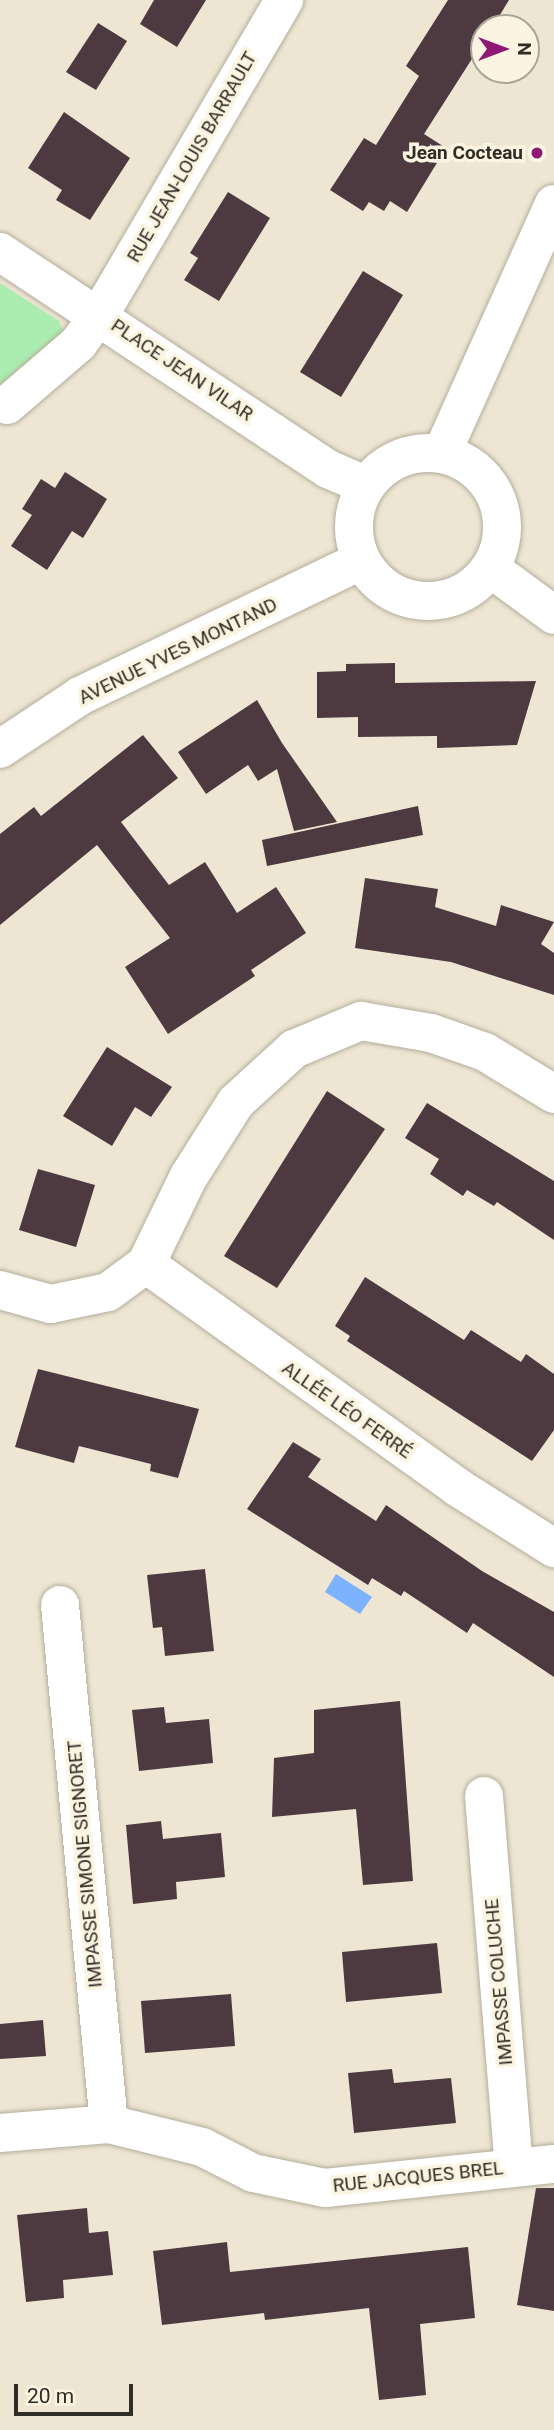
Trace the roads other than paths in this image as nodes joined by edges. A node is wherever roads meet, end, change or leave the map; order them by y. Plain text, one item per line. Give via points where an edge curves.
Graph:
1 (284, 0) edge
2 (554, 204) edge
3 (0, 252) edge
4 (100, 314) junction
5 (7, 405) dead end
6 (442, 453) junction
7 (365, 485) junction
8 (361, 561) junction
9 (491, 568) junction
10 (554, 615) edge
11 (0, 749) edge
12 (554, 1094) edge
13 (146, 1264) junction
14 (0, 1290) edge
15 (554, 1548) edge
16 (61, 1605) dead end
17 (484, 1796) dead end
18 (109, 2124) junction
19 (0, 2133) edge
20 (554, 2164) edge
21 (514, 2167) junction

1 - 4 street, RUE JEAN-LOUIS BARRAULT
2 - 6 street
3 - 4 street, PLACE JEAN VILAR
4 - 5 street, RUE JEAN-LOUIS BARRAULT via 78,344
4 - 7 street, PLACE JEAN VILAR via 328,469
6 - 7 street via 398,458
6 - 9 street via 474,469 497,497 500,545
7 - 8 street via 353,523
8 - 9 street via 377,582 399,596 424,602 450,599 473,587
8 - 11 street, AVENUE YVES MONTAND via 80,696
9 - 10 street
12 - 13 street via 485,1052 430,1033 361,1021 294,1049 236,1102 189,1176
13 - 14 street via 108,1292 51,1304
13 - 15 street, ALLÉE LÉO FERRÉ via 457,1487
16 - 18 street, IMPASSE SIMONE SIGNORET
17 - 21 street, IMPASSE COLUCHE
18 - 19 street, RUE JACQUES BREL
18 - 21 street, RUE JACQUES BREL via 202,2147 253,2173 325,2188
20 - 21 street, RUE JACQUES BREL

